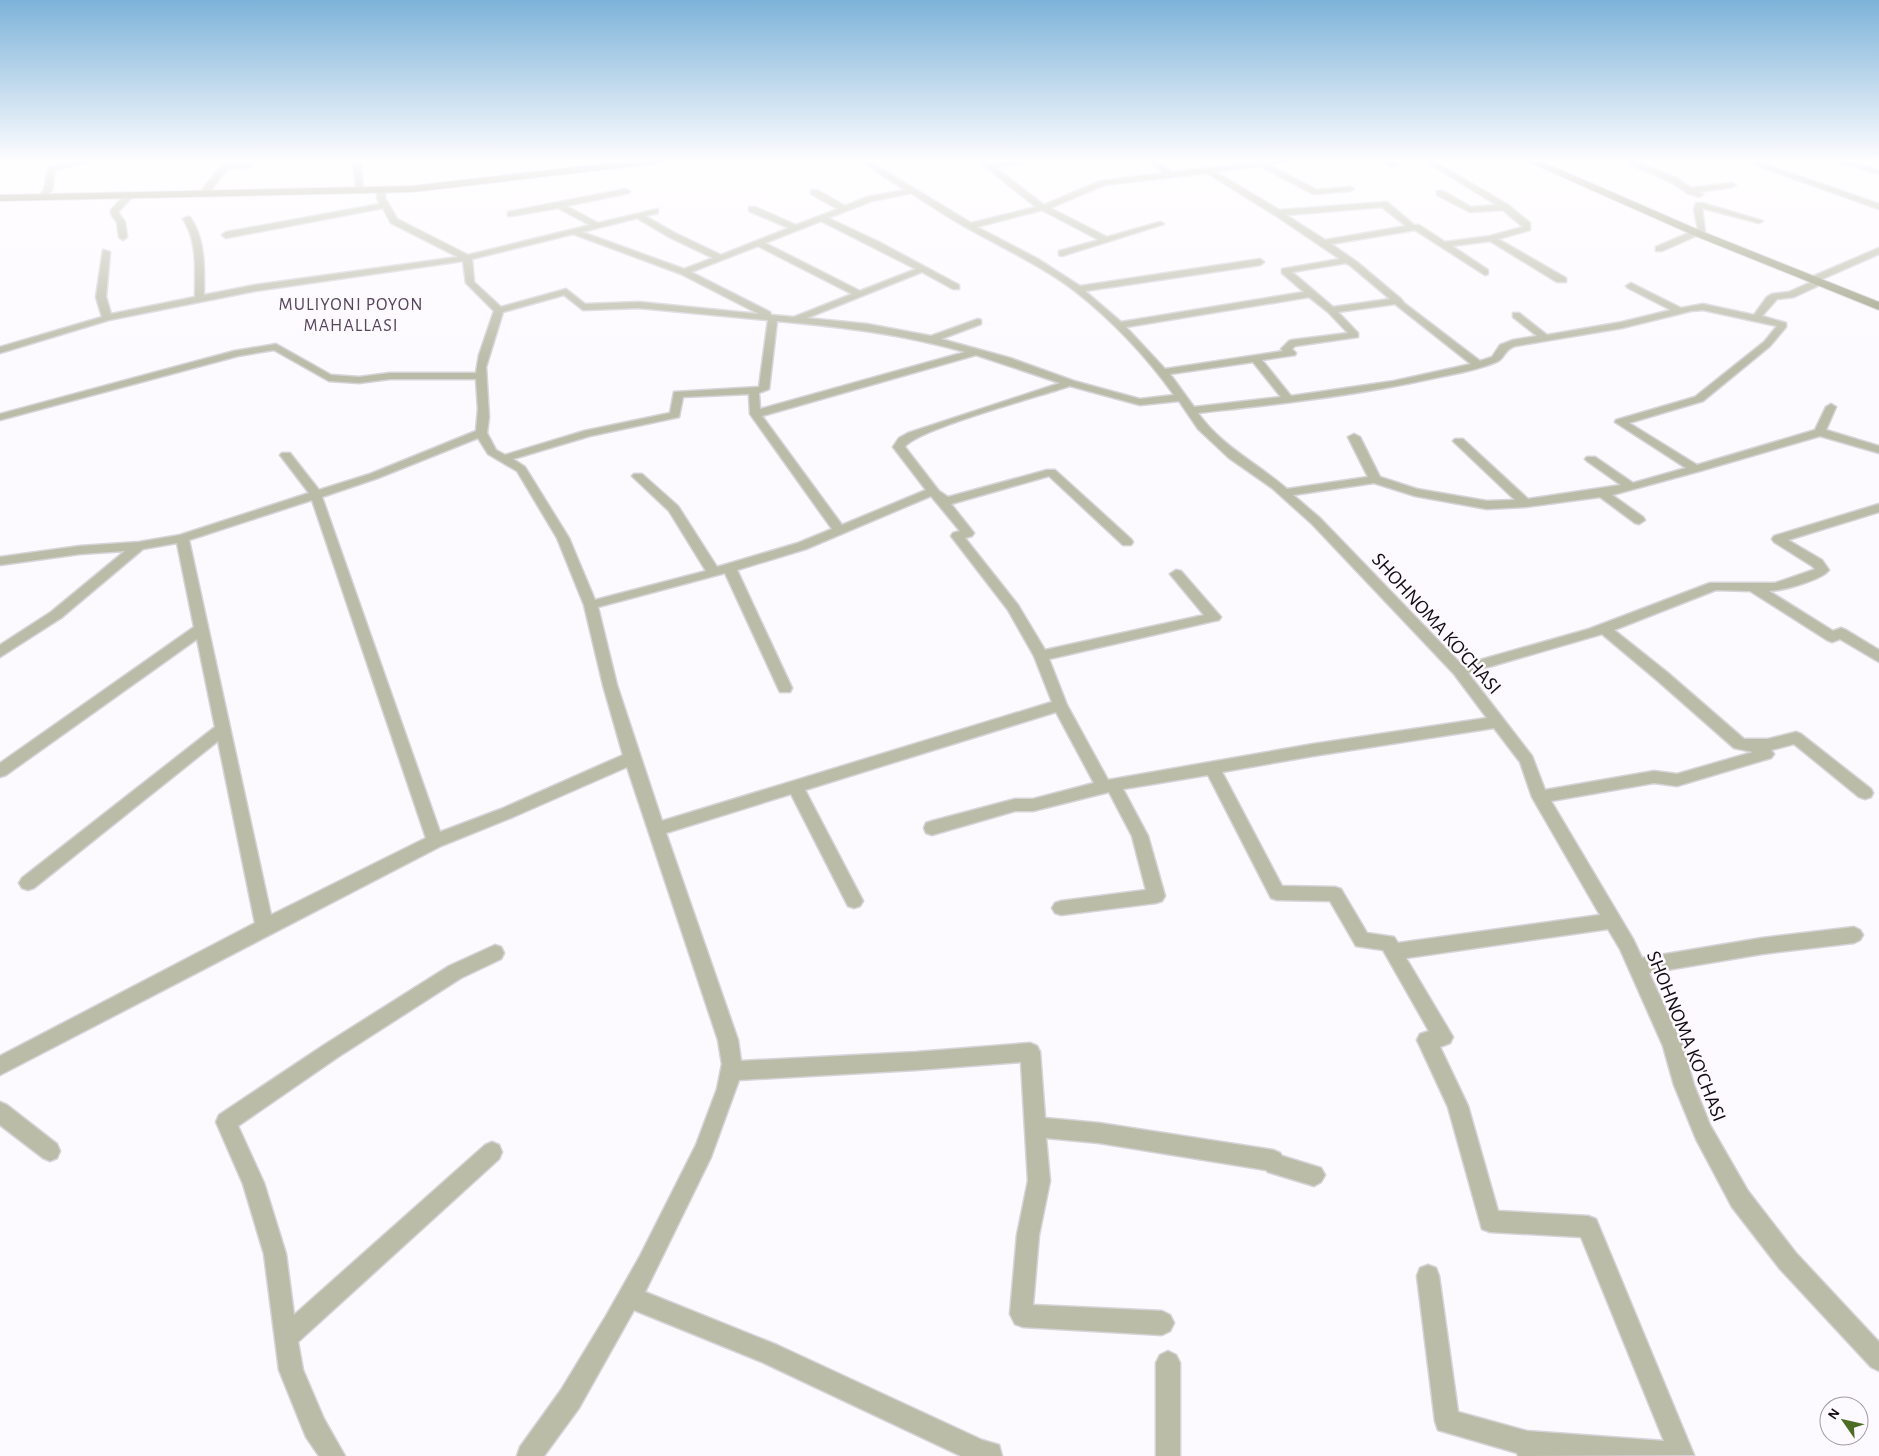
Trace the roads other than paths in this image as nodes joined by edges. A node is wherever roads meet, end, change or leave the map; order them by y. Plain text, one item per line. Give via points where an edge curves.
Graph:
1 (122, 228) edge
2 (193, 228) edge
3 (253, 228) edge
4 (408, 228) edge
5 (584, 228) edge
6 (660, 228) edge
7 (796, 228) edge
8 (842, 228) edge
9 (974, 228) edge
10 (1083, 228) edge
11 (1147, 228) edge
12 (1301, 228) edge
13 (1413, 228) edge
14 (1418, 228) edge
15 (1527, 228) edge
16 (1685, 228) edge
17 (1702, 228) edge
18 (572, 231) junction
19 (1697, 233) junction
20 (226, 234) dead end
21 (123, 236) dead end
22 (1491, 238) junction
23 (1106, 240) junction
24 (758, 243) junction
25 (1324, 243) junction
26 (1444, 244) junction
27 (1659, 249) dead end
28 (106, 252) dead end
29 (1062, 252) dead end
30 (1879, 252) edge
31 (467, 258) junction
32 (721, 258) junction
33 (1347, 260) junction
34 (1260, 262) dead end
35 (923, 270) junction
36 (684, 272) junction
37 (1484, 272) dead end
38 (1563, 280) dead end
39 (1816, 281) junction
40 (1631, 286) dead end
41 (956, 288) dead end
42 (1078, 290) junction
43 (860, 294) junction
44 (1311, 294) junction
45 (200, 299) junction
46 (1398, 301) junction
47 (1879, 306) edge
48 (499, 310) junction
49 (1331, 310) junction
50 (1680, 311) junction
51 (1516, 315) dead end
52 (773, 317) junction
53 (107, 318) junction
54 (1757, 318) junction
55 (795, 320) junction
56 (978, 322) dead end
57 (1119, 325) junction
58 (1545, 338) junction
59 (931, 339) junction
60 (0, 350) edge
61 (975, 352) junction
62 (1255, 358) junction
63 (1479, 365) junction
64 (1163, 372) junction
65 (481, 376) junction
66 (1070, 383) junction
67 (755, 391) junction
68 (1181, 398) junction
69 (1289, 400) junction
70 (1831, 406) dead end
71 (1191, 411) junction
72 (755, 414) junction
73 (1, 416) edge
74 (1820, 432) junction
75 (481, 434) junction
76 (1354, 437) dead end
77 (1459, 441) dead end
78 (1879, 450) edge
79 (286, 455) dead end
80 (504, 459) junction
81 (1591, 459) dead end
82 (1696, 468) junction
83 (638, 476) dead end
84 (1375, 479) junction
85 (1631, 487) junction
86 (1284, 493) junction
87 (1602, 493) junction
88 (937, 495) junction
89 (316, 496) junction
90 (1525, 504) junction
91 (1879, 508) edge
92 (1639, 520) dead end
93 (839, 530) junction
94 (182, 538) junction
95 (1127, 542) dead end
96 (139, 546) junction
97 (0, 561) edge
98 (729, 567) junction
99 (713, 572) junction
100 (1176, 574) dead end
101 (1752, 586) junction
102 (591, 605) junction
103 (1604, 628) junction
104 (201, 629) junction
105 (0, 652) edge
106 (1041, 656) junction
107 (1879, 657) edge
108 (1459, 671) junction
109 (785, 688) dead end
110 (1060, 705) junction
111 (1498, 722) junction
112 (222, 729) junction
113 (1758, 747) junction
114 (632, 758) junction
115 (1212, 768) junction
116 (0, 771) edge
117 (796, 786) junction
118 (1109, 786) junction
119 (1865, 793) dead end
120 (1540, 797) junction
121 (932, 828) dead end
122 (656, 829) junction
123 (434, 841) junction
124 (28, 883) dead end
125 (854, 901) dead end
126 (1061, 908) dead end
127 (1612, 921) junction
128 (265, 927) junction
129 (1854, 935) dead end
130 (1393, 952) junction
131 (495, 954) dead end
132 (1637, 967) junction
133 (0, 1066) edge
134 (731, 1071) junction
135 (0, 1112) edge
136 (1037, 1127) junction
137 (50, 1152) dead end
138 (492, 1152) dead end
139 (1314, 1174) dead end
140 (1428, 1276) dead end
141 (629, 1297) junction
142 (1162, 1323) dead end
143 (286, 1338) junction
144 (1879, 1359) edge
145 (1168, 1363) dead end
146 (1529, 1449) edge
147 (990, 1454) dead end
148 (333, 1456) edge
149 (529, 1456) edge
150 (1168, 1456) edge

1 - 21 street
2 - 45 street
3 - 20 street
4 - 31 street
5 - 18 street
6 - 32 street
7 - 24 street
8 - 35 street
9 - 42 street, SHOHNOMA KO'CHASI via 1035,261
10 - 23 street
11 - 23 street
12 - 25 street
13 - 25 street
14 - 26 street
15 - 22 street
16 - 19 main road
17 - 19 street
18 - 31 street
18 - 36 street
19 - 27 street
19 - 39 main road
22 - 26 street
22 - 38 street
23 - 29 street
24 - 32 street
24 - 43 street
25 - 33 street
26 - 37 street
28 - 53 street via 102,297
30 - 39 street
31 - 45 street via 255,288
31 - 48 street via 470,283
32 - 36 street
33 - 44 street via 1285,271
33 - 46 street
34 - 42 street
35 - 41 street
35 - 43 street
36 - 52 street
39 - 47 main road
39 - 54 street via 1790,295 1770,299
40 - 50 street
42 - 57 street, SHOHNOMA KO'CHASI
43 - 55 street
44 - 49 street
44 - 57 street
45 - 53 street
46 - 49 street
46 - 63 street
48 - 52 street via 566,292 582,307 639,305
48 - 65 street via 481,364
49 - 62 street via 1355,335 1292,344 1286,349 1290,353
50 - 54 street via 1697,307
50 - 58 street
51 - 58 street
52 - 55 street
52 - 67 street via 764,389
53 - 60 street
54 - 82 street via 1783,325 1767,344 1699,399 1620,422
55 - 59 street via 867,327
56 - 59 street
57 - 64 street, SHOHNOMA KO'CHASI
58 - 63 street via 1503,347 1496,359
59 - 61 street
61 - 66 street
61 - 72 street
62 - 64 street
62 - 69 street
63 - 69 street via 1394,384
64 - 68 street, SHOHNOMA KO'CHASI
65 - 73 street via 329,378 276,347 238,353
65 - 75 street
66 - 68 street via 1140,402
66 - 88 street via 950,421 903,440 899,447
67 - 72 street
67 - 80 street via 678,394 675,415 536,447
68 - 71 street, SHOHNOMA KO'CHASI
69 - 71 street
70 - 74 street
71 - 86 street, SHOHNOMA KO'CHASI via 1202,427 1232,456
72 - 93 street
74 - 78 street
74 - 82 street
75 - 80 street via 492,452
75 - 89 street
76 - 84 street
77 - 90 street
79 - 89 street via 314,489
80 - 102 street via 521,469 563,538
81 - 85 street
82 - 85 street
83 - 99 street via 674,509
84 - 86 street
84 - 90 street via 1414,492 1487,505
85 - 87 street
86 - 108 street, SHOHNOMA KO'CHASI via 1316,521
87 - 90 street
87 - 92 street
88 - 93 street
88 - 95 street via 948,501 1051,472
88 - 106 street via 968,533 957,536 1013,608
89 - 94 street
89 - 123 street
91 - 101 street via 1778,539 1823,570 1776,587
93 - 98 street via 802,546
94 - 96 street
94 - 104 street
96 - 97 street
96 - 105 street via 56,615
98 - 99 street
98 - 109 street
99 - 102 street
100 - 106 street via 1214,617
101 - 103 street via 1714,586
101 - 107 street via 1832,637 1841,633
102 - 114 street
103 - 108 street
103 - 113 street via 1739,744
104 - 112 street
104 - 116 street
106 - 110 street
108 - 111 street, SHOHNOMA KO'CHASI
110 - 117 street
110 - 118 street
111 - 115 street
111 - 120 street, SHOHNOMA KO'CHASI via 1527,760
112 - 124 street
112 - 128 street
113 - 119 street via 1796,738
113 - 120 street via 1766,754 1677,780 1654,777
114 - 122 street
114 - 123 street
115 - 118 street
115 - 130 street via 1277,893 1334,894 1362,940 1388,943
117 - 122 street
117 - 125 street
118 - 121 street via 1033,805 1015,805
118 - 126 street via 1140,836 1156,896
120 - 127 street, SHOHNOMA KO'CHASI
122 - 134 street via 728,1040
123 - 128 street
127 - 130 street
127 - 132 street, SHOHNOMA KO'CHASI
128 - 133 street
129 - 132 street via 1762,946
130 - 146 street via 1443,1037 1427,1040 1458,1106 1490,1221 1588,1227 1682,1455
131 - 143 street via 454,972 226,1122 252,1183 275,1254
132 - 144 street, SHOHNOMA KO'CHASI via 1673,1046 1684,1085 1704,1132 1740,1199 1788,1261
134 - 136 street via 1030,1052
134 - 141 street via 704,1150
135 - 137 street
136 - 139 street via 1099,1133 1273,1160 1275,1165
136 - 142 street via 1039,1181 1028,1235 1021,1314 1091,1321
138 - 143 street
140 - 146 street via 1447,1421
141 - 147 street via 769,1352 971,1448
141 - 149 street via 570,1399
143 - 148 street via 291,1370 316,1428
145 - 150 street

